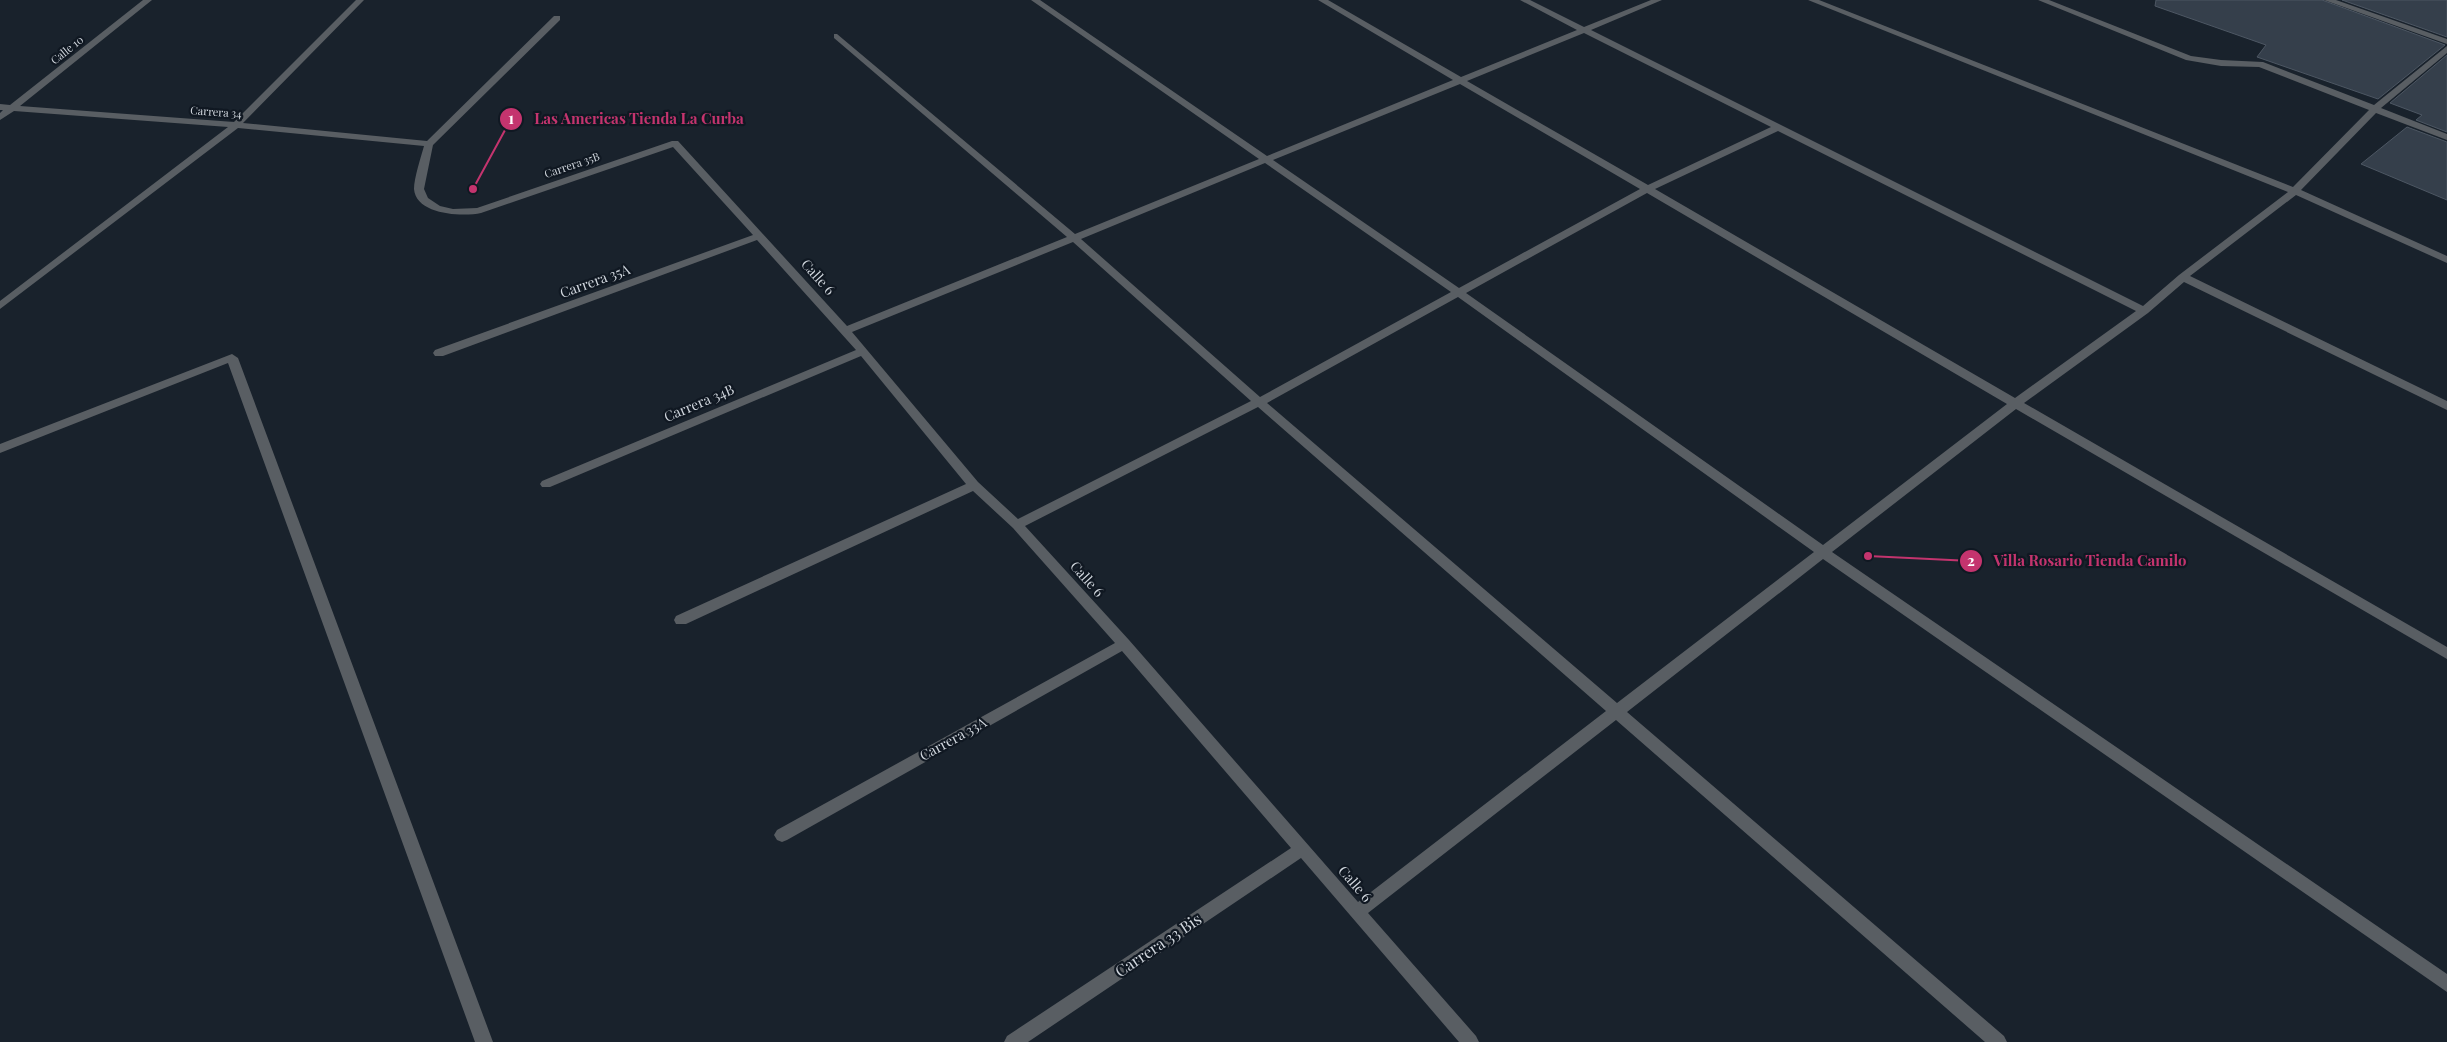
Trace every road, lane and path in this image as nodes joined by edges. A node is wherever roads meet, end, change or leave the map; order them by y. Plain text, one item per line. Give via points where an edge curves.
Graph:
1 (148, 0) edge
2 (360, 0) edge
3 (1034, 0) edge
4 (1322, 0) edge
5 (1524, 0) edge
6 (1658, 0) edge
7 (1812, 0) edge
8 (2042, 0) edge
9 (2328, 0) edge
10 (557, 18) dead end
11 (1582, 31) junction
12 (837, 36) dead end
13 (2447, 42) edge
14 (2447, 49) edge
15 (1460, 80) junction
16 (0, 107) edge
17 (12, 108) junction
18 (2375, 109) junction
19 (0, 117) edge
20 (236, 125) junction
21 (1779, 127) junction
22 (2447, 137) edge
23 (675, 143) joint
24 (429, 144) junction
25 (1266, 160) junction
26 (1648, 189) junction
27 (2294, 191) junction
28 (760, 236) junction
29 (1074, 238) junction
30 (2447, 260) edge
31 (2184, 277) junction
32 (1458, 292) junction
33 (0, 306) edge
34 (2144, 311) junction
35 (845, 331) junction
36 (863, 351) junction
37 (440, 353) dead end
38 (1259, 402) junction
39 (2016, 403) junction
40 (2447, 406) edge
41 (0, 449) edge
42 (546, 484) dead end
43 (974, 485) junction
44 (1017, 525) junction
45 (1824, 553) junction
46 (681, 620) dead end
47 (1124, 644) junction
48 (2447, 654) edge
49 (1616, 710) junction
50 (782, 835) dead end
51 (1302, 849) junction
52 (1357, 912) junction
53 (2447, 984) edge
54 (484, 1042) edge
55 (1013, 1042) edge
56 (1470, 1042) edge
57 (1998, 1042) edge

1 - 17 street, Calle 10
2 - 20 street
3 - 25 street
4 - 15 street
5 - 11 street
6 - 11 street
7 - 27 street
8 - 18 street via 2189,58 2260,64
9 - 13 street
10 - 24 street
11 - 15 street
11 - 21 street
12 - 29 street
14 - 18 street
15 - 25 street
15 - 26 street
16 - 17 street, Carrera 34
17 - 19 street, Calle 10
17 - 20 street, Carrera 34
18 - 22 street
18 - 27 street
20 - 24 street, Carrera 34
20 - 33 street
21 - 26 street
21 - 34 street
23 - 24 street, Carrera 35B via 478,211 453,212 424,200 419,189
23 - 28 street, Calle 6
25 - 29 street
25 - 32 street
26 - 32 street
26 - 39 street
27 - 30 street
27 - 31 street
28 - 35 street, Calle 6
28 - 37 street, Carrera 35A
29 - 35 street
29 - 38 street
31 - 34 street
31 - 40 street
32 - 38 street
32 - 45 street
34 - 39 street
35 - 36 street, Calle 6
36 - 42 street, Carrera 34B
36 - 43 street, Calle 6
38 - 44 street
38 - 49 street
39 - 45 street
39 - 48 street
41 - 54 street via 232,358
43 - 44 street, Calle 6
43 - 46 street
44 - 47 street, Calle 6
45 - 49 street
45 - 53 street
47 - 50 street, Carrera 33A
47 - 51 street, Calle 6
49 - 52 street
49 - 57 street
51 - 52 street, Calle 6
51 - 55 street, Carrera 33 Bis
52 - 56 street, Calle 6

